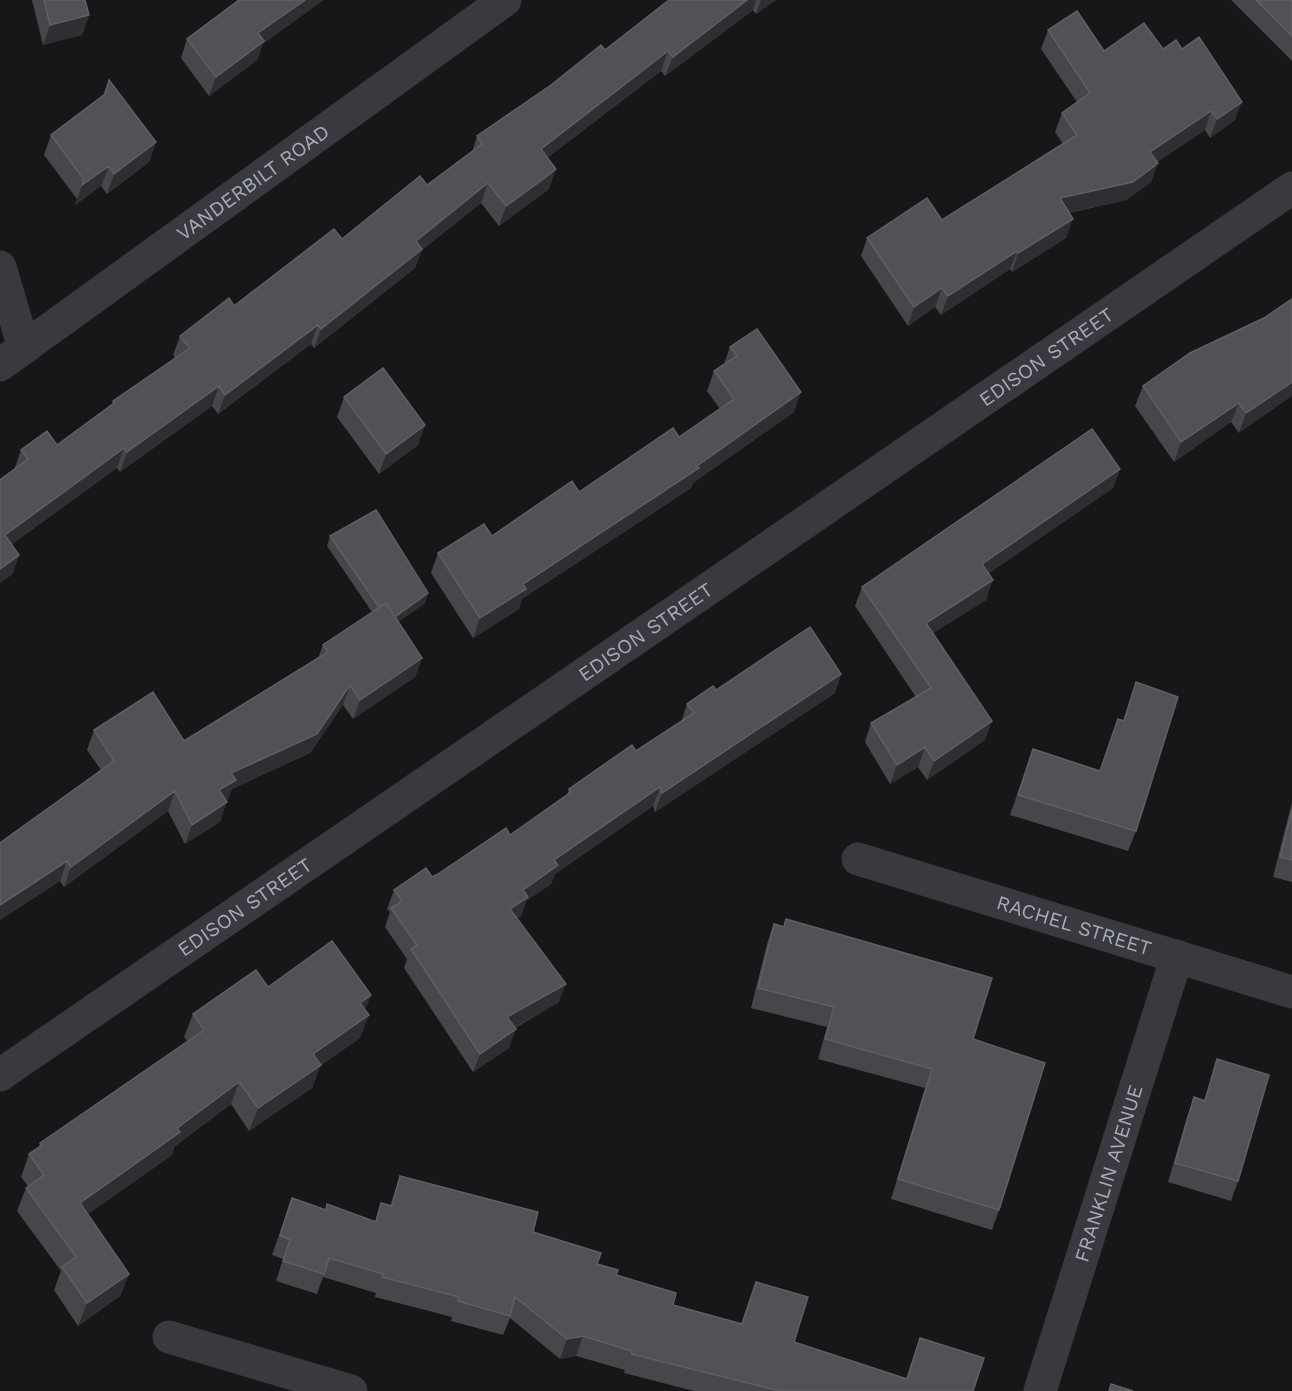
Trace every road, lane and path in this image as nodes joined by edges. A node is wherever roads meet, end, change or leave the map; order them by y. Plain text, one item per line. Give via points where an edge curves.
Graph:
1 (505, 0) edge
2 (1292, 188) edge
3 (0, 267) edge
4 (12, 357) edge
5 (858, 859) dead end
6 (1177, 956) junction
7 (1292, 992) edge
8 (0, 1075) edge
9 (169, 1337) dead end
10 (351, 1391) edge
11 (1040, 1391) edge

1 - 4 street, VANDERBILT ROAD
2 - 8 street, EDISON STREET
3 - 4 street
5 - 6 street, RACHEL STREET
6 - 7 street, RACHEL STREET
6 - 11 street, FRANKLIN AVENUE
9 - 10 street

